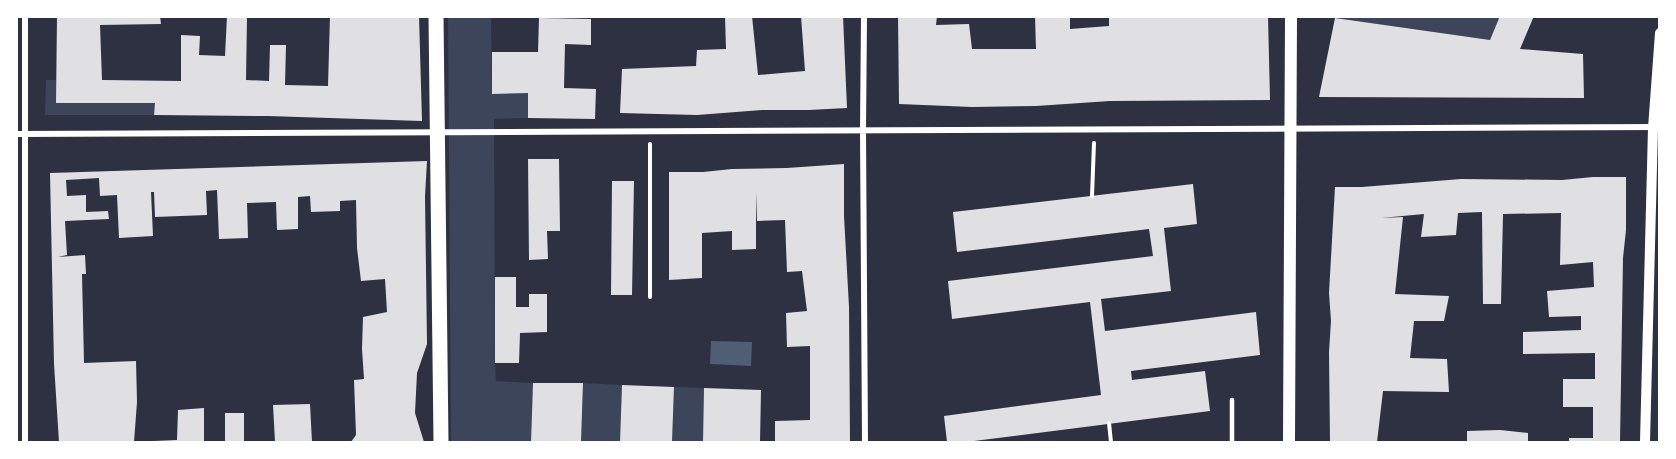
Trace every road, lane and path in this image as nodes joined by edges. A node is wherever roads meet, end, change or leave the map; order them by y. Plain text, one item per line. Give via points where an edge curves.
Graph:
1 (25, 16) edge
2 (436, 16) edge
3 (864, 16) edge
4 (1291, 16) edge
5 (1659, 33) edge
6 (1656, 127) edge
7 (1292, 129) junction
8 (1095, 130) junction
9 (650, 131) junction
10 (863, 131) junction
11 (437, 132) junction
12 (16, 134) edge
13 (24, 134) junction
14 (1092, 196) dead end
15 (650, 297) dead end
16 (1232, 400) dead end
17 (1109, 423) dead end
18 (25, 442) edge
19 (441, 442) edge
20 (866, 442) edge
21 (1111, 442) edge
22 (1232, 442) edge
23 (1289, 442) edge
24 (1645, 442) edge

1 - 13 street
2 - 11 main road
3 - 10 street
4 - 7 main road
5 - 6 street
6 - 7 street
6 - 24 street
7 - 8 street
7 - 23 main road
8 - 10 street
8 - 14 path
9 - 10 street
9 - 11 street
9 - 15 path
10 - 20 street
11 - 13 street
11 - 19 main road
12 - 13 street
13 - 18 street
16 - 22 lane
17 - 21 path

